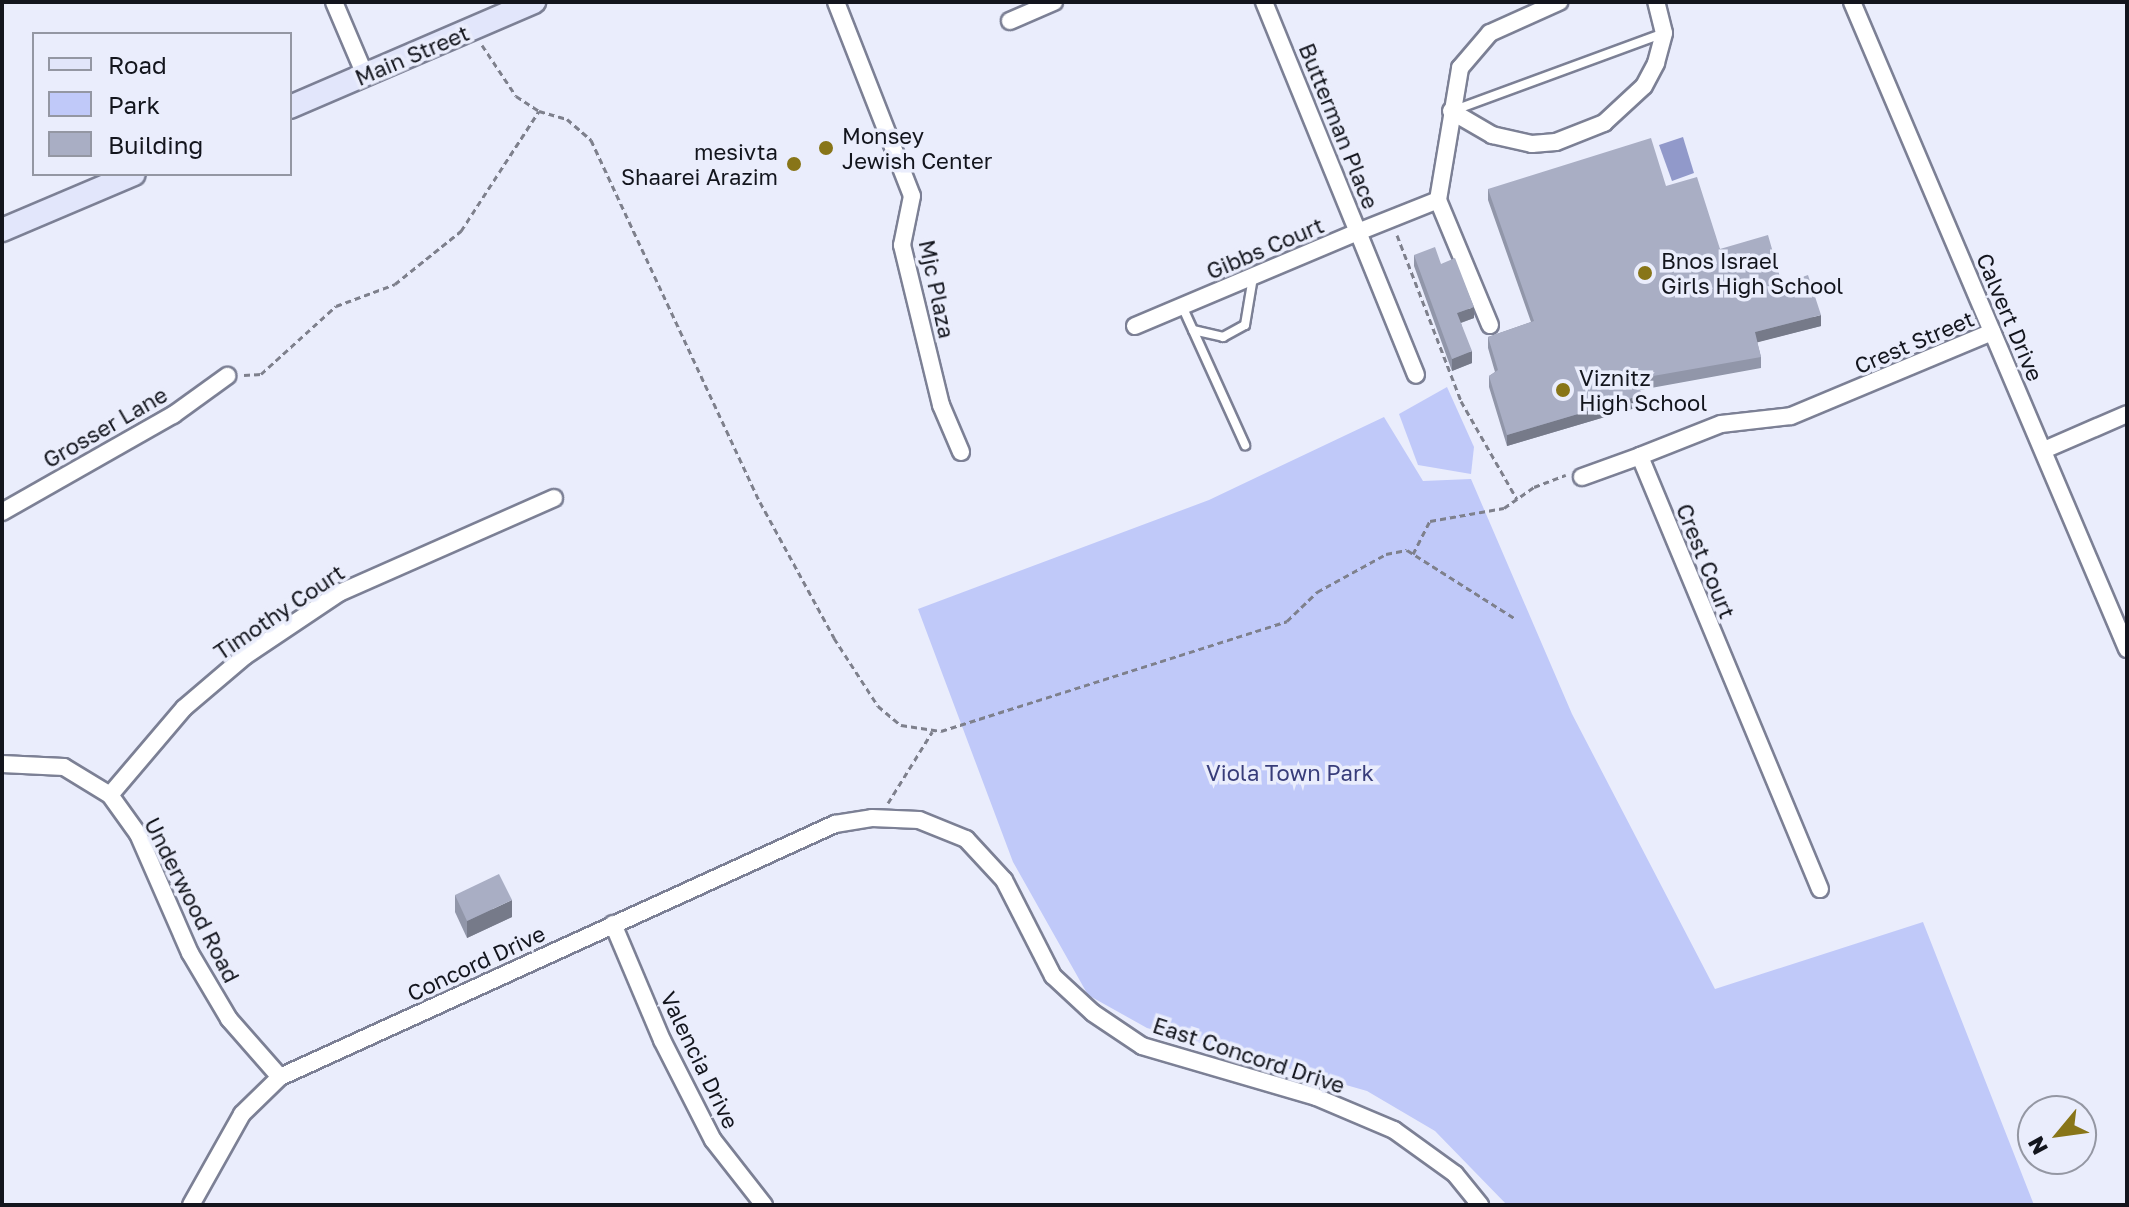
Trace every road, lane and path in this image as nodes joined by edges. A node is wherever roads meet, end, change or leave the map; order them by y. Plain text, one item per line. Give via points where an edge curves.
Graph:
1 (334, 2) edge
2 (534, 2) edge
3 (836, 2) edge
4 (1054, 2) edge
5 (1264, 2) edge
6 (1559, 2) edge
7 (1656, 2) edge
8 (1852, 2) edge
9 (1010, 21) dead end
10 (1664, 33) junction
11 (481, 44) dead end
12 (365, 75) junction
13 (292, 106) edge
14 (539, 111) junction
15 (1451, 111) junction
16 (129, 176) edge
17 (1438, 200) junction
18 (1392, 222) junction
19 (2, 230) edge
20 (1358, 232) junction
21 (1253, 276) junction
22 (1182, 306) junction
23 (1490, 325) dead end
24 (1135, 326) dead end
25 (1193, 330) junction
26 (1992, 332) junction
27 (1416, 375) dead end
28 (227, 376) joint
29 (2127, 414) edge
30 (1245, 445) dead end
31 (2044, 450) junction
32 (961, 452) dead end
33 (1640, 456) junction
34 (1582, 477) joint
35 (554, 498) dead end
36 (1517, 499) junction
37 (2, 512) edge
38 (1413, 554) junction
39 (1514, 618) dead end
40 (2127, 649) edge
41 (932, 732) junction
42 (2, 764) edge
43 (110, 795) junction
44 (887, 818) junction
45 (835, 824) joint
46 (1820, 889) dead end
47 (613, 924) junction
48 (280, 1077) junction
49 (191, 1205) edge
50 (764, 1205) edge
51 (1480, 1205) edge

1 - 12 street
2 - 12 main road, Main Street
3 - 32 street, Mjc Plaza via 912,196 902,245 941,405
4 - 9 street
5 - 20 street, Butterman Place
6 - 15 street via 1490,33 1470,50 1460,68
7 - 10 street
8 - 26 street, Calvert Drive
10 - 15 lane
10 - 15 street via 1644,86 1604,123 1581,134 1532,144 1492,135
11 - 14 path via 516,96
12 - 13 main road, Main Street
14 - 28 path via 461,231 395,284 336,306 261,374
14 - 41 path via 567,119 591,140 760,502 841,650 878,706 901,725
15 - 17 street
16 - 19 main road
17 - 18 street, Butterman Place
17 - 23 street
18 - 20 street, Butterman Place
18 - 36 path via 1461,401
20 - 21 street, Gibbs Court
20 - 27 street, Gibbs Court
21 - 22 street, Gibbs Court
21 - 25 lane via 1245,325 1223,337
22 - 24 street, Gibbs Court
22 - 25 lane
25 - 30 lane
26 - 31 street, Calvert Drive
26 - 33 street, Crest Street via 1791,416 1721,424
28 - 37 street, Grosser Lane via 173,415
29 - 31 street
31 - 40 street, Calvert Drive
33 - 34 street
33 - 46 street, Crest Court
34 - 36 path via 1562,474
35 - 43 street, Timothy Court via 327,601 245,656 184,708
36 - 38 path via 1504,508 1430,521
38 - 39 path
38 - 41 path via 1386,554 1360,565 1317,592 1287,621
41 - 44 path via 888,799
42 - 43 street, Underwood Road via 64,767
43 - 48 street, Underwood Road via 138,834 190,953 229,1019
44 - 45 street, East Concord Drive
44 - 51 street, East Concord Drive via 919,820 966,839 1004,880 1053,976 1093,1013 1142,1046 1316,1097 1394,1130 1455,1174
45 - 47 street, Concord Drive
47 - 48 street, Concord Drive
47 - 50 street, Valencia Drive via 662,1040 713,1140
48 - 49 street, Concord Drive via 242,1114

